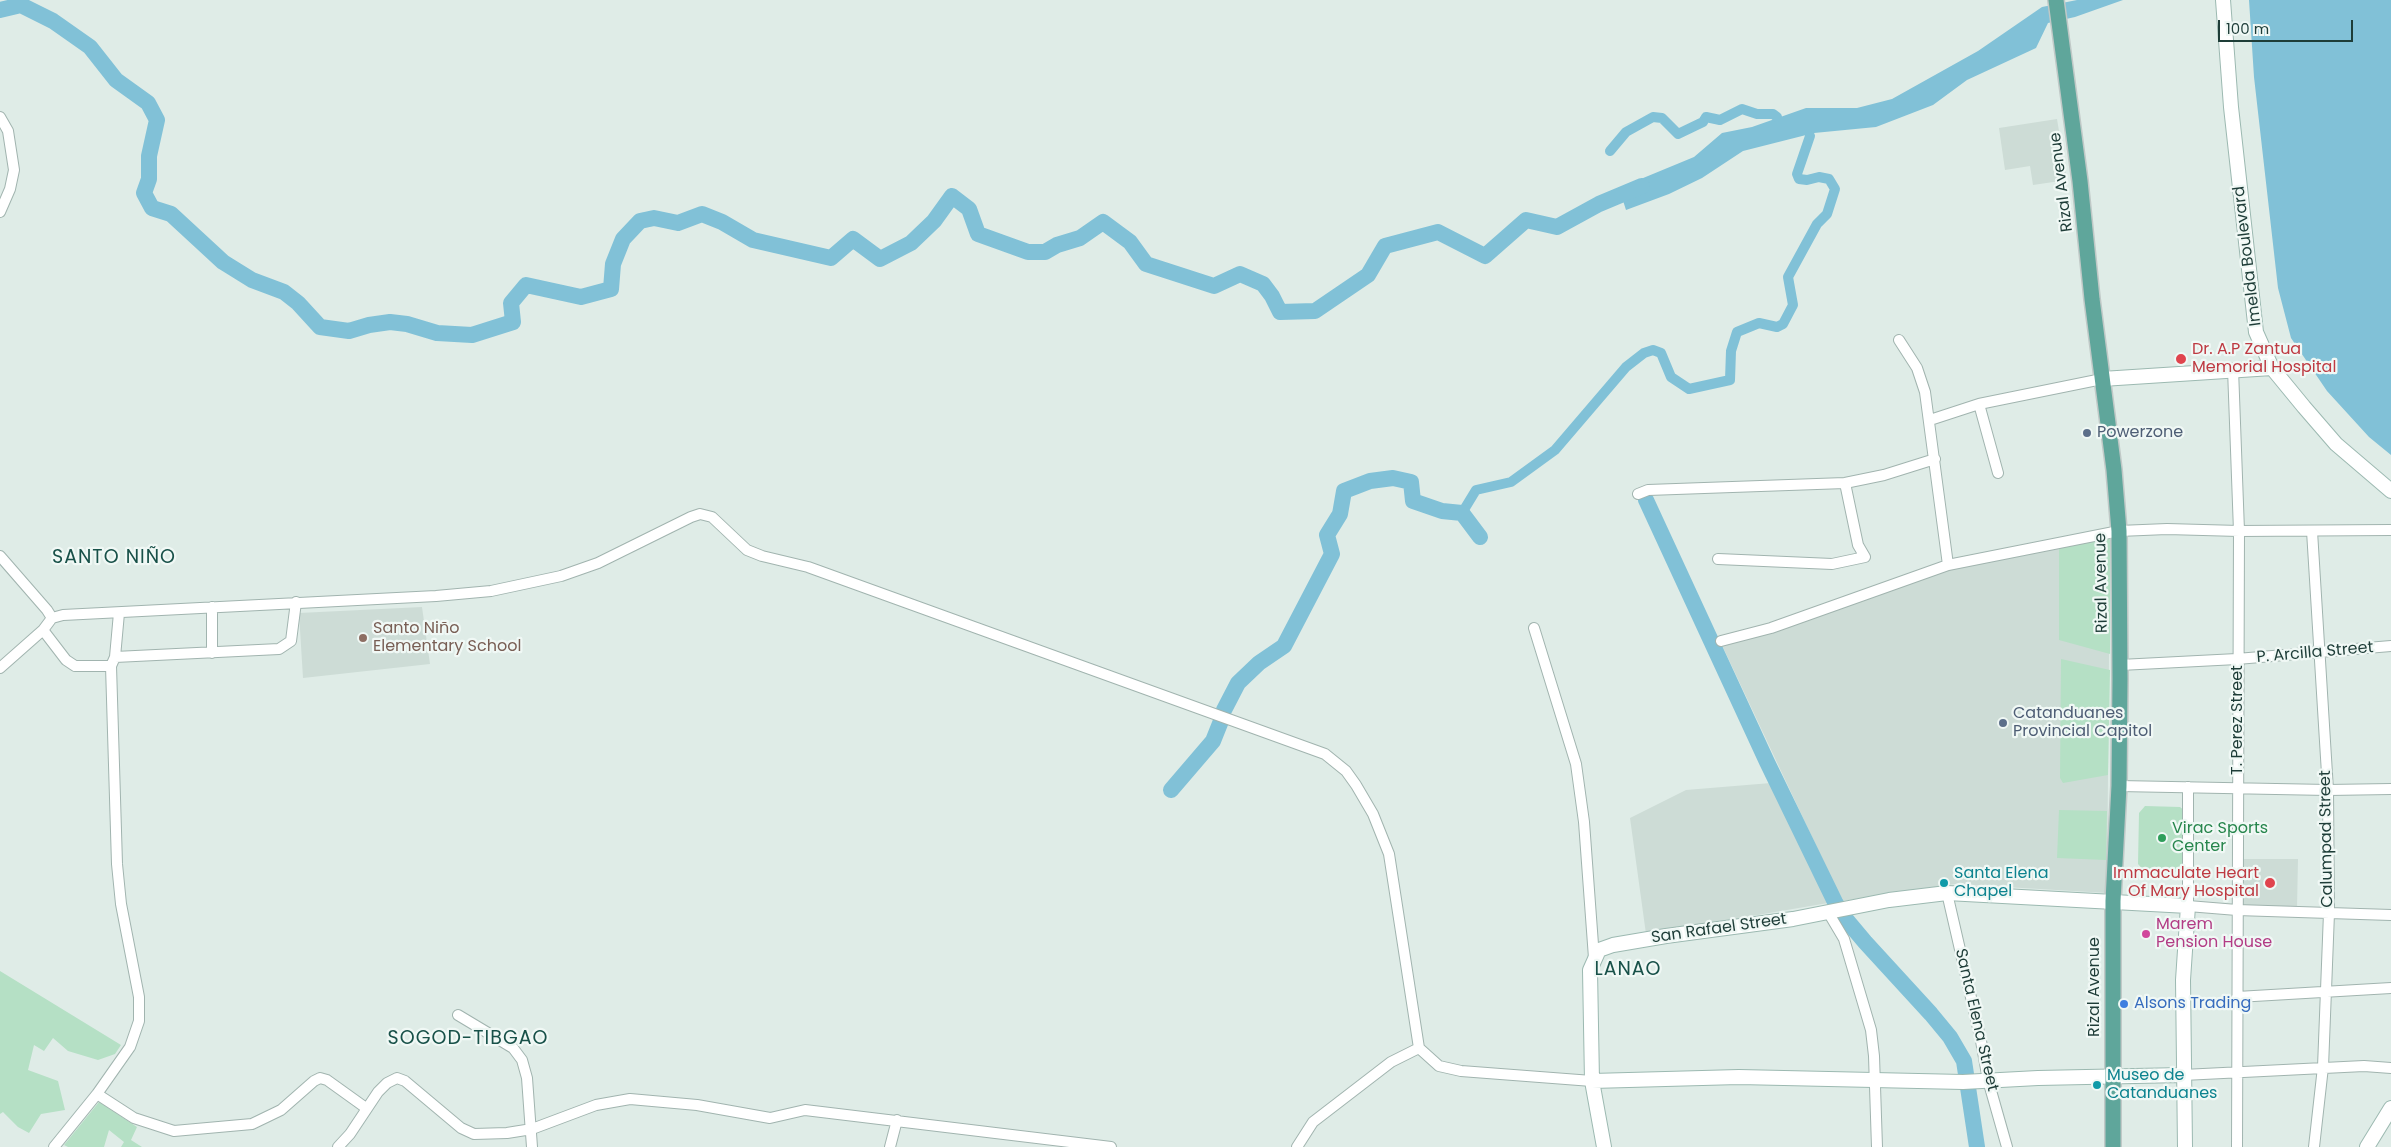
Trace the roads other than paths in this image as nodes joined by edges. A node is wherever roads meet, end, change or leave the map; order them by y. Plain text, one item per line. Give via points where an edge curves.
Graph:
1 (2224, 0) edge
2 (2056, 1) edge
3 (0, 116) edge
4 (0, 212) edge
5 (1899, 340) dead end
6 (2272, 368) junction
7 (2233, 369) junction
8 (2102, 379) junction
9 (1979, 404) junction
10 (1930, 420) junction
11 (1936, 458) junction
12 (1998, 473) dead end
13 (1845, 483) junction
14 (2391, 491) edge
15 (1638, 494) dead end
16 (2391, 530) edge
17 (2119, 531) junction
18 (2239, 531) junction
19 (2312, 531) junction
20 (0, 556) edge
21 (1718, 559) dead end
22 (1948, 565) junction
23 (296, 602) junction
24 (212, 607) junction
25 (119, 613) junction
26 (52, 618) junction
27 (1534, 628) dead end
28 (42, 630) junction
29 (1721, 641) dead end
30 (2391, 646) edge
31 (2320, 652) junction
32 (212, 653) junction
33 (2237, 660) junction
34 (113, 661) junction
35 (2120, 665) junction
36 (0, 668) edge
37 (2118, 786) junction
38 (2188, 787) junction
39 (2238, 789) junction
40 (2391, 789) edge
41 (2328, 790) junction
42 (1947, 893) junction
43 (2113, 901) junction
44 (2188, 906) junction
45 (2237, 910) junction
46 (1836, 911) junction
47 (2329, 913) junction
48 (2391, 915) edge
49 (1599, 953) junction
50 (2391, 988) edge
51 (2327, 991) junction
52 (2237, 997) junction
53 (458, 1015) dead end
54 (1419, 1048) junction
55 (2323, 1067) junction
56 (2391, 1068) edge
57 (2235, 1071) junction
58 (2183, 1075) junction
59 (2112, 1077) junction
60 (1988, 1080) junction
61 (1592, 1081) junction
62 (1874, 1081) junction
63 (97, 1094) junction
64 (366, 1108) junction
65 (2391, 1108) edge
66 (897, 1120) junction
67 (532, 1130) junction
68 (55, 1147) edge
69 (338, 1147) edge
70 (532, 1147) edge
71 (890, 1147) edge
72 (1110, 1147) edge
73 (1297, 1147) edge
74 (1604, 1147) edge
75 (1876, 1147) edge
76 (2007, 1147) edge
77 (2113, 1147) edge
78 (2185, 1147) edge
79 (2237, 1147) edge
80 (2314, 1147) edge
81 (2367, 1147) edge

1 - 6 street, Imelda Boulevard via 2231,108 2256,332
2 - 8 main road, Rizal Avenue
3 - 4 street via 8,131 14,170
5 - 10 street via 1922,380
6 - 7 street
6 - 14 street, Imelda Boulevard via 2336,444
7 - 8 street
7 - 18 street, T. Perez Street
8 - 9 street
8 - 17 main road, Rizal Avenue
9 - 10 street
9 - 12 street
10 - 11 street
11 - 13 street via 1884,475
11 - 22 street
13 - 15 street via 1648,490
13 - 21 street via 1858,545 1865,556 1832,564
16 - 19 street
17 - 18 street
17 - 22 street
17 - 35 main road, Rizal Avenue
18 - 19 street
18 - 33 street, T. Perez Street
19 - 31 street, Calumpad Street
20 - 26 street
22 - 29 street via 1771,628
23 - 24 street
23 - 32 street via 292,637 285,647
23 - 54 street via 436,596 529,584 598,563 700,514 712,517 747,550 762,556 808,567 1325,754 1346,771 1356,785 1389,854
24 - 25 street
24 - 32 street
25 - 26 street
25 - 34 street
26 - 28 street
27 - 49 street via 1576,764
28 - 34 street via 56,649 75,666
28 - 36 street
30 - 31 street, P. Arcilla Street
31 - 33 street, P. Arcilla Street
31 - 41 street, Calumpad Street
32 - 34 street
33 - 35 street, P. Arcilla Street
33 - 39 street, T. Perez Street
34 - 63 street via 117,864 140,1014 130,1047
35 - 37 main road, Rizal Avenue
37 - 38 street
37 - 43 main road, Rizal Avenue
38 - 39 street
38 - 44 street
39 - 41 street
39 - 45 street, T. Perez Street
40 - 41 street
41 - 47 street, Calumpad Street
42 - 43 street, San Rafael Street
42 - 46 street, San Rafael Street
42 - 60 street, Santa Elena Street
43 - 44 street
43 - 59 main road, Rizal Avenue
44 - 45 street
44 - 58 street
45 - 47 street
45 - 52 street, T. Perez Street
46 - 49 street, San Rafael Street via 1613,945
46 - 62 street via 1866,1011 1873,1046
47 - 48 street
47 - 51 street, Calumpad Street
49 - 61 street via 1590,970
50 - 51 street
51 - 52 street
51 - 55 street, Calumpad Street
52 - 57 street, T. Perez Street
53 - 67 street via 519,1054 527,1078
54 - 61 street via 1439,1066 1461,1071
54 - 73 street via 1392,1062 1313,1122
55 - 56 street
55 - 57 street
55 - 80 street, Calumpad Street
57 - 58 street
57 - 79 street, T. Perez Street
58 - 59 street
58 - 78 street
59 - 60 street
59 - 77 main road, Rizal Avenue
60 - 62 street
60 - 76 street, Santa Elena Street
61 - 62 street via 1739,1077
61 - 74 street
62 - 75 street
63 - 64 street via 134,1118 174,1131 252,1124 281,1110 320,1078
63 - 68 street
64 - 67 street via 387,1083 397,1078 405,1081 461,1128 474,1134
64 - 69 street
65 - 81 street
66 - 67 street via 805,1110 770,1118 697,1105 630,1098 596,1105
66 - 71 street
66 - 72 street
67 - 70 street

